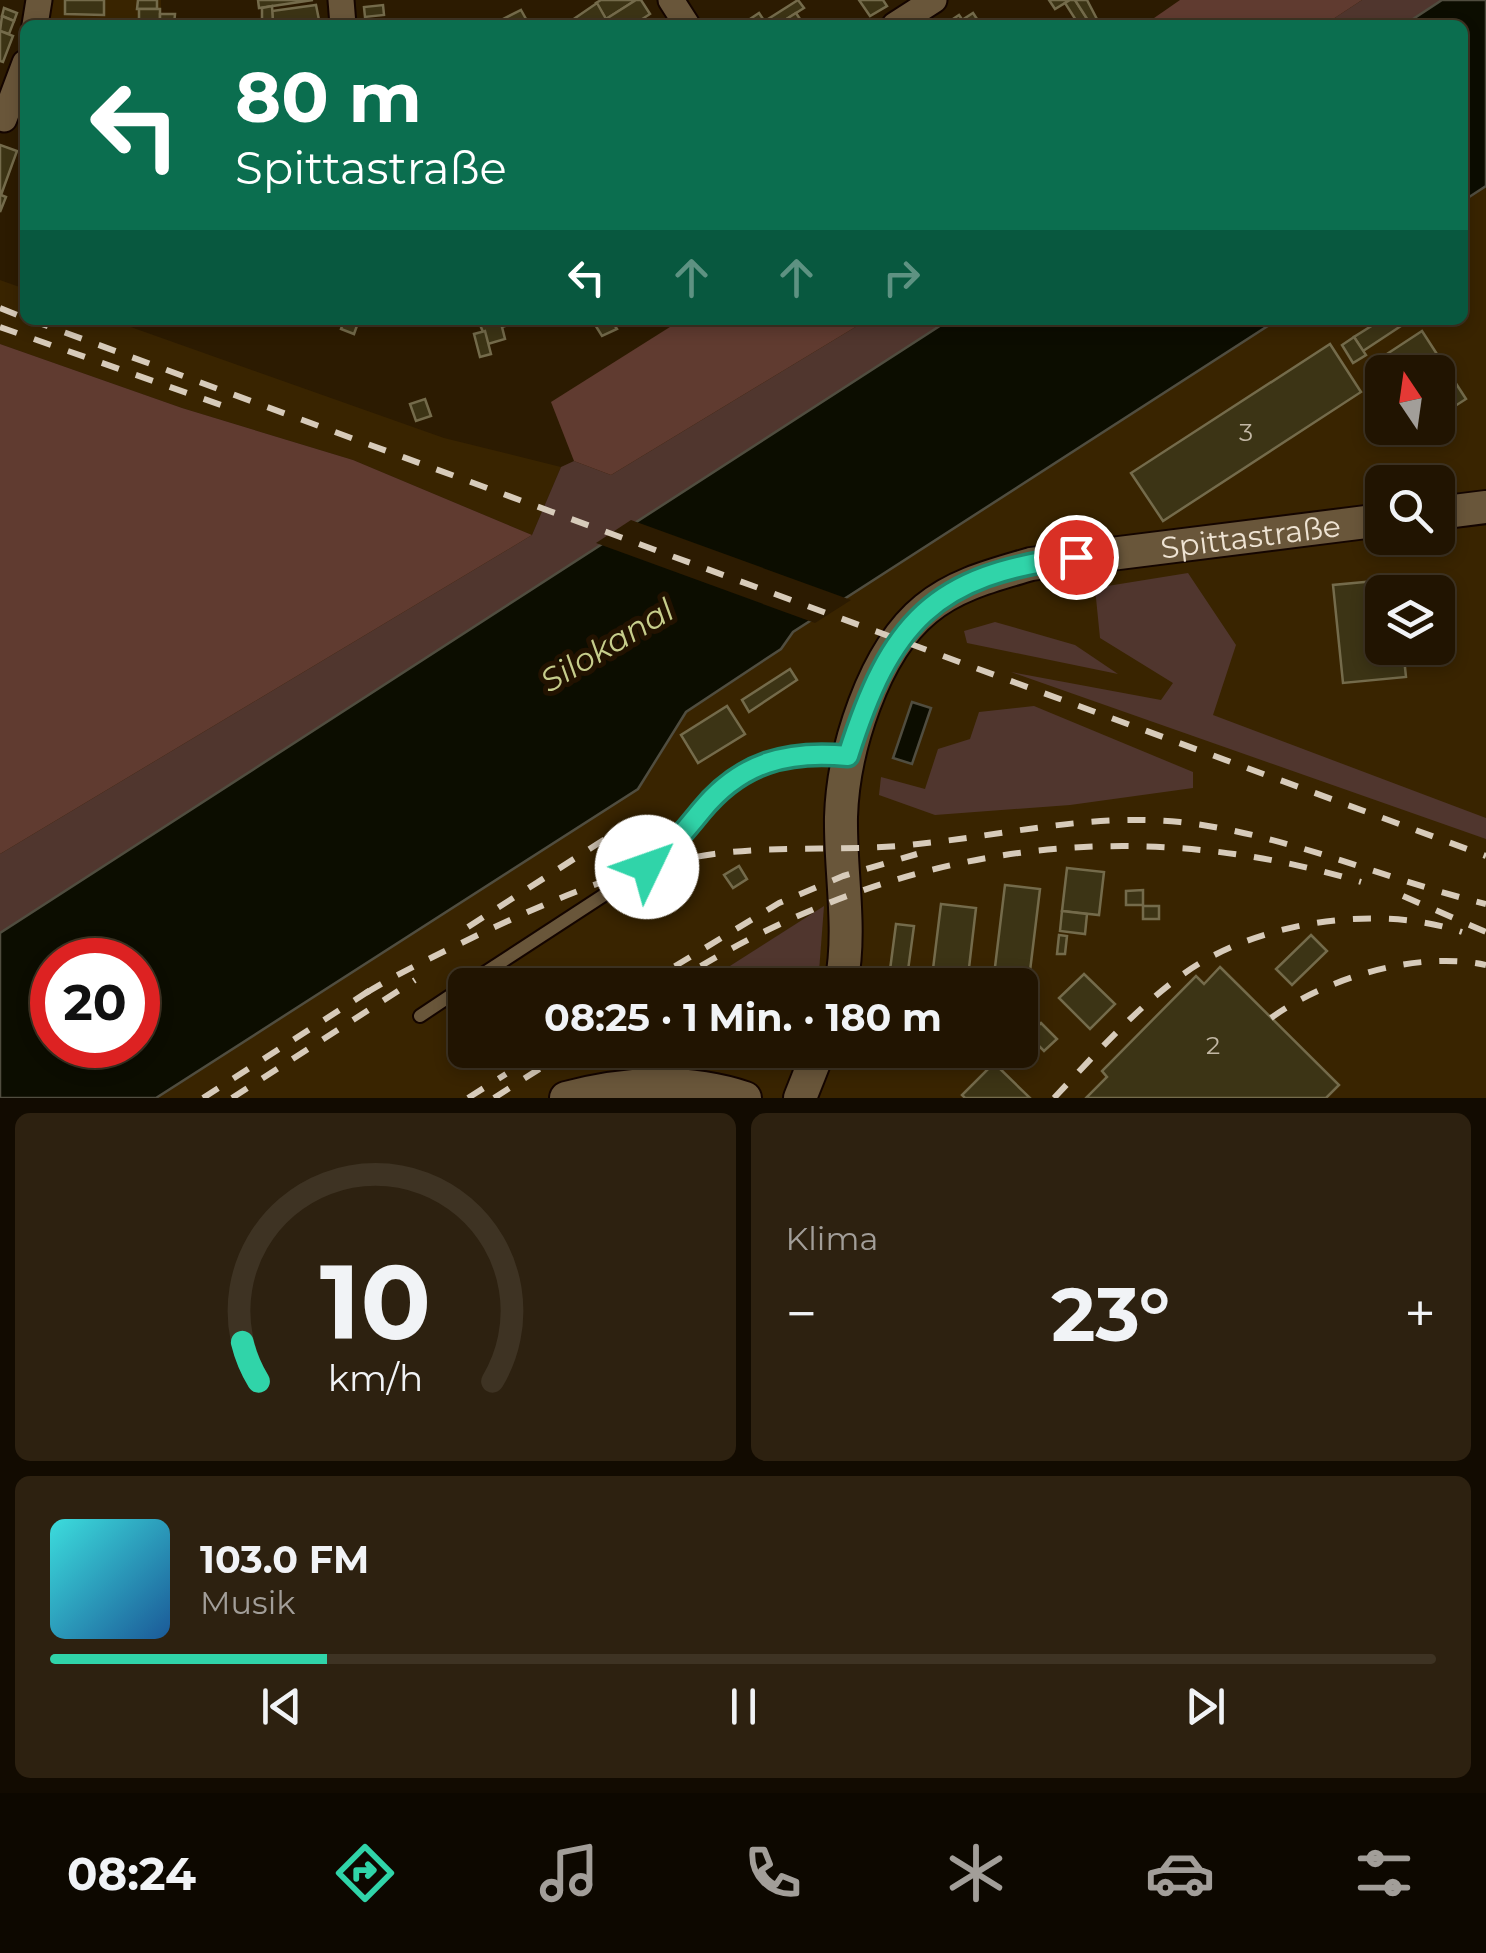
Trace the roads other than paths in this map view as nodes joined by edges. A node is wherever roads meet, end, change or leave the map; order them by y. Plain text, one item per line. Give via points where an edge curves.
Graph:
1 (934, 0) edge
2 (903, 20) edge
3 (20, 82) edge
4 (10, 121) edge
5 (1486, 507) edge
6 (1455, 511) edge
7 (1365, 521) edge
8 (848, 756) junction
9 (493, 968) edge
10 (843, 968) edge
11 (448, 998) edge
12 (420, 1016) dead end
13 (812, 1068) edge
14 (566, 1098) edge
15 (745, 1098) edge
16 (800, 1098) edge

1 - 2 street
3 - 4 street
5 - 6 street
7 - 8 street, Spittastraße via 1287,523 1030,564 977,580 925,610 896,646
8 - 9 lane via 789,754 751,770 713,798 647,867
8 - 10 street, Spittastraße
11 - 12 lane
13 - 16 street
14 - 15 street via 652,1085

